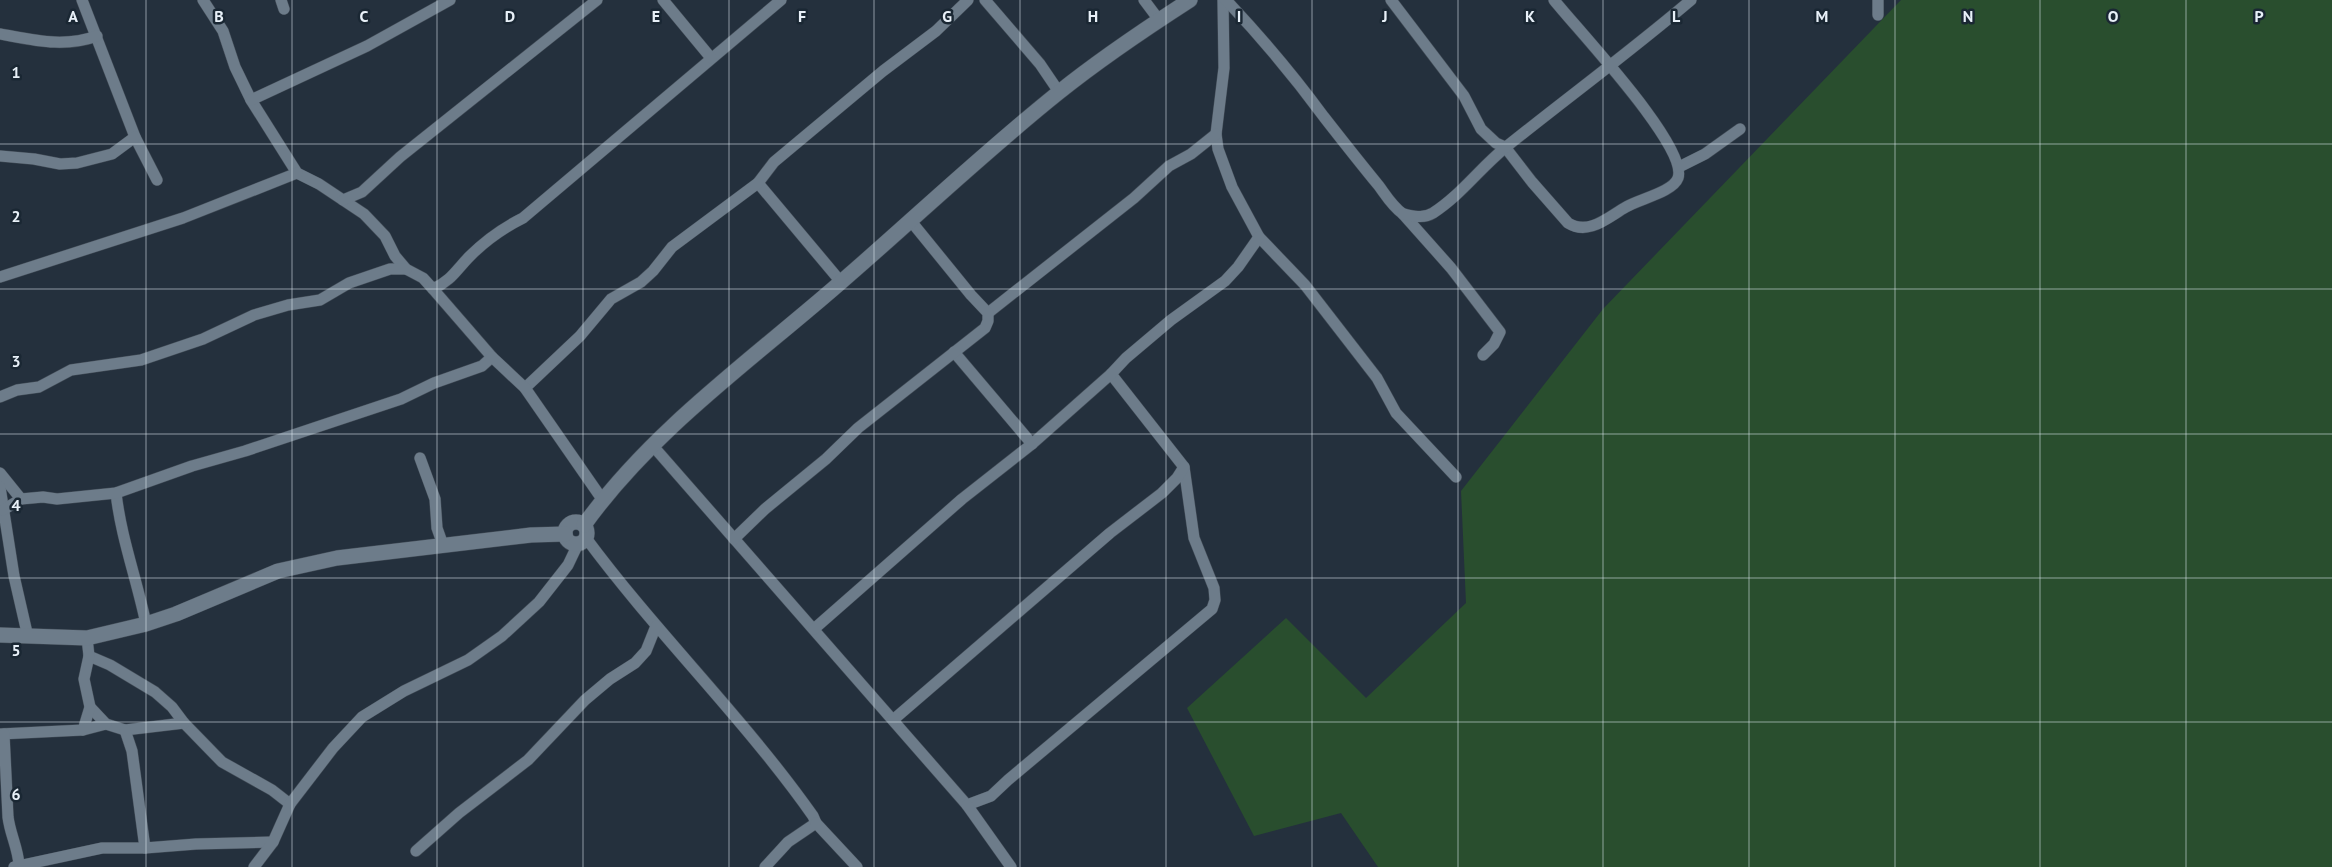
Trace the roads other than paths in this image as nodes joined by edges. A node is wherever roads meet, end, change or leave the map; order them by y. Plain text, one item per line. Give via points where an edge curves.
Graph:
1 (82, 0) edge
2 (203, 0) edge
3 (450, 0) edge
4 (597, 0) edge
5 (664, 0) edge
6 (781, 0) edge
7 (968, 0) edge
8 (985, 0) edge
9 (1144, 0) edge
10 (1190, 0) edge
11 (1224, 0) edge
12 (1391, 0) edge
13 (1554, 0) edge
14 (1691, 0) edge
15 (1878, 0) edge
16 (1878, 16) dead end
17 (1159, 20) junction
18 (0, 34) edge
19 (97, 36) junction
20 (711, 58) junction
21 (1609, 65) junction
22 (1059, 92) junction
23 (251, 100) junction
24 (1740, 129) dead end
25 (1216, 134) junction
26 (136, 137) junction
27 (1505, 147) junction
28 (0, 156) edge
29 (1679, 168) junction
30 (297, 173) junction
31 (157, 180) dead end
32 (758, 183) junction
33 (342, 200) junction
34 (1403, 214) junction
35 (910, 220) junction
36 (1259, 237) junction
37 (406, 269) junction
38 (0, 276) edge
39 (842, 282) junction
40 (433, 289) junction
41 (988, 313) junction
42 (954, 352) junction
43 (1483, 355) dead end
44 (492, 357) junction
45 (1111, 374) junction
46 (525, 388) junction
47 (0, 397) edge
48 (1032, 444) junction
49 (653, 446) junction
50 (420, 458) dead end
51 (1184, 467) junction
52 (0, 473) edge
53 (1456, 477) dead end
54 (0, 487) edge
55 (116, 493) junction
56 (21, 499) junction
57 (602, 499) junction
58 (2, 510) junction
59 (583, 536) junction
60 (734, 539) junction
61 (443, 546) junction
62 (146, 624) junction
63 (656, 626) junction
64 (814, 629) junction
65 (0, 636) edge
66 (28, 637) junction
67 (87, 638) junction
68 (89, 656) junction
69 (90, 707) junction
70 (894, 720) junction
71 (184, 723) junction
72 (106, 724) junction
73 (83, 730) junction
74 (125, 730) junction
75 (2, 734) edge
76 (290, 804) junction
77 (967, 804) junction
78 (816, 823) junction
79 (273, 842) junction
80 (145, 848) junction
81 (416, 851) dead end
82 (25, 863) edge
83 (254, 867) edge
84 (765, 867) edge
85 (857, 867) edge
86 (1011, 867) edge

1 - 19 street
2 - 23 street via 224,31 235,67
3 - 23 street via 367,46
4 - 33 street via 400,157 362,192
5 - 20 street
6 - 20 street
7 - 32 street via 936,31 883,70 774,162
8 - 22 street via 1040,64
9 - 17 street
10 - 17 street
11 - 25 street via 1224,68
11 - 34 street via 1258,33 1390,204
12 - 27 street via 1464,96 1481,129
13 - 21 street
14 - 21 street
15 - 16 street
17 - 22 street
18 - 19 street via 70,43
19 - 26 street
20 - 40 street via 523,218 493,236 448,282
21 - 27 street
21 - 29 street via 1662,134
22 - 35 street
23 - 30 street
24 - 29 street
25 - 36 street via 1232,187
25 - 41 street via 1192,154 1169,166 1134,198
26 - 28 street via 112,154 77,163 60,164 34,158
26 - 31 street
27 - 29 street via 1568,224 1576,228 1594,226 1631,204 1672,187 1678,180
27 - 34 street via 1432,213 1421,217
30 - 33 street
30 - 38 street via 183,218
32 - 39 street
32 - 46 street via 672,247 653,271 612,300 580,336
33 - 37 street via 376,226
34 - 43 street via 1500,332
35 - 39 street
35 - 41 street
36 - 45 street via 1225,281 1171,320
36 - 53 street via 1305,285 1377,378 1396,413
37 - 40 street via 423,278
37 - 47 street via 390,269 349,282 320,300 254,315 203,339 141,360 71,370 39,387 17,390
39 - 49 street via 708,394
40 - 44 street
41 - 42 street via 985,328
42 - 48 street
42 - 60 street via 858,428
44 - 46 street
44 - 55 street via 482,366 401,399
45 - 48 street
45 - 51 street
46 - 57 street
48 - 64 street via 962,499
49 - 57 street
49 - 60 street
50 - 61 street via 435,499 437,528
51 - 70 street via 1158,496 1110,533
51 - 77 street via 1194,538 1214,588 1212,609 991,796
52 - 56 street
54 - 58 street
55 - 56 street
55 - 62 street
56 - 58 street
57 - 59 street
58 - 66 street
59 - 61 street via 579,522 571,524 565,534
59 - 63 street
59 - 76 street via 568,564 539,602 468,660 404,691 362,717 333,748
60 - 64 street
61 - 62 street via 337,558 278,571
62 - 67 street
63 - 78 street via 786,781
63 - 81 street via 646,651 635,663 585,700 528,760
64 - 70 street
65 - 66 street
66 - 67 street
67 - 68 street
68 - 69 street via 84,679
68 - 71 street via 110,664 154,692 172,707
69 - 72 street
69 - 73 street
70 - 77 street
71 - 74 street
71 - 76 street via 222,762
72 - 73 street
72 - 74 street
73 - 75 street
74 - 80 street via 132,751
75 - 82 street via 10,829
76 - 79 street
77 - 86 street
78 - 84 street via 788,842
78 - 85 street
79 - 80 street
79 - 83 street
80 - 82 street via 102,848

